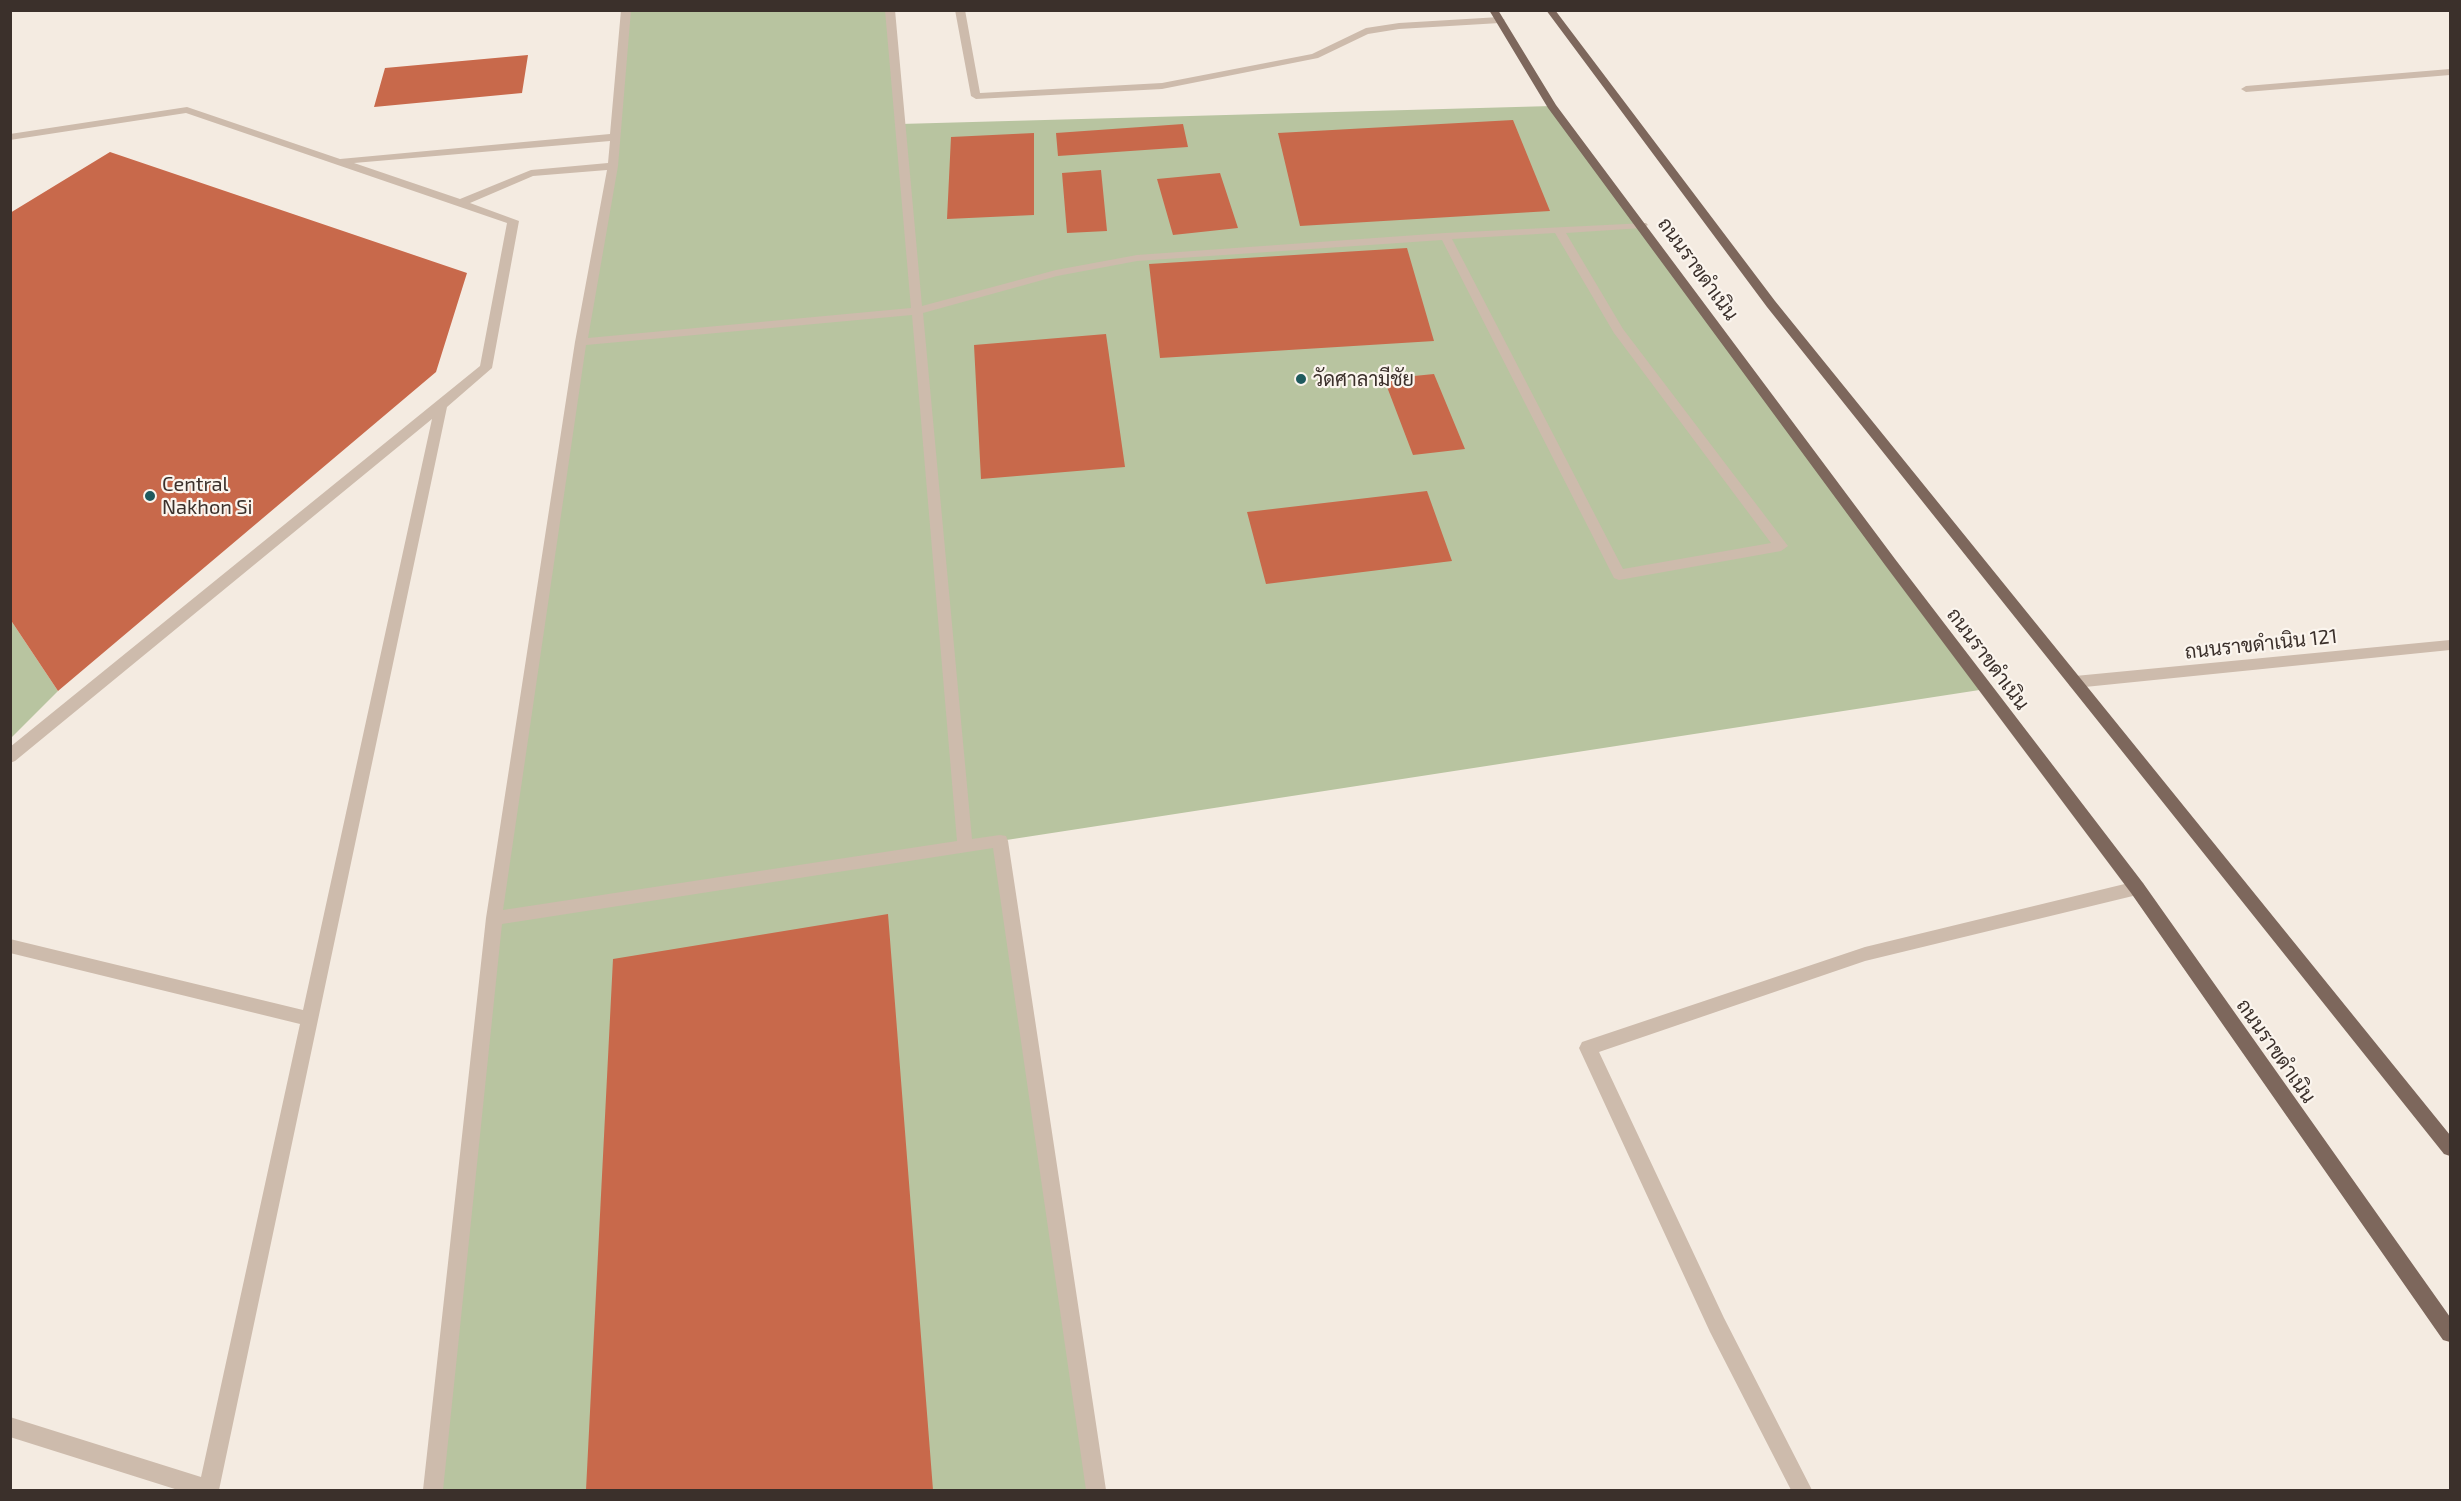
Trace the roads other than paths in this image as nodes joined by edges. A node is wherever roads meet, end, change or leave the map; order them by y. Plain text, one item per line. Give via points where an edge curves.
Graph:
1 (626, 10) edge
2 (890, 10) edge
3 (960, 10) edge
4 (1550, 10) edge
5 (1496, 15) edge
6 (2451, 72) edge
7 (2246, 89) dead end
8 (10, 137) edge
9 (615, 137) junction
10 (337, 161) junction
11 (613, 166) junction
12 (460, 203) junction
13 (1642, 225) junction
14 (1559, 230) junction
15 (1445, 236) junction
16 (917, 311) junction
17 (581, 342) junction
18 (441, 405) junction
19 (2451, 645) edge
20 (2076, 682) junction
21 (10, 757) edge
22 (965, 846) junction
23 (2137, 888) junction
24 (494, 918) junction
25 (10, 946) edge
26 (310, 1019) junction
27 (2451, 1148) edge
28 (2451, 1332) edge
29 (10, 1427) edge
30 (209, 1490) edge
31 (433, 1491) edge
32 (1096, 1491) edge
33 (1802, 1491) edge

1 - 9 street
2 - 16 street
3 - 5 street via 976,96 1162,86 1315,56 1366,32
4 - 20 main road, ถนนราขดำเนิน via 1771,304
5 - 13 main road, ถนนราขดำเนิน via 1552,106
6 - 7 street
8 - 10 street via 187,110
9 - 10 street
9 - 11 street
10 - 12 street
11 - 12 street via 531,172
11 - 17 street
12 - 18 street via 513,221 486,368
13 - 14 street
13 - 23 main road, ถนนราขดำเนิน
14 - 15 street
14 - 15 street via 1618,330 1781,546 1619,575
15 - 16 street via 1137,258 1056,273
16 - 17 street
16 - 22 street
17 - 24 street
18 - 21 street
18 - 26 street
19 - 20 street, ถนนราขดำเนิน 121
20 - 27 main road, ถนนราขดำเนิน
22 - 24 street
22 - 32 street via 1000,841
23 - 28 main road, ถนนราขดำเนิน
23 - 33 street via 1864,954 1588,1048 1717,1325
24 - 31 street
25 - 26 street
26 - 30 street
29 - 30 street

